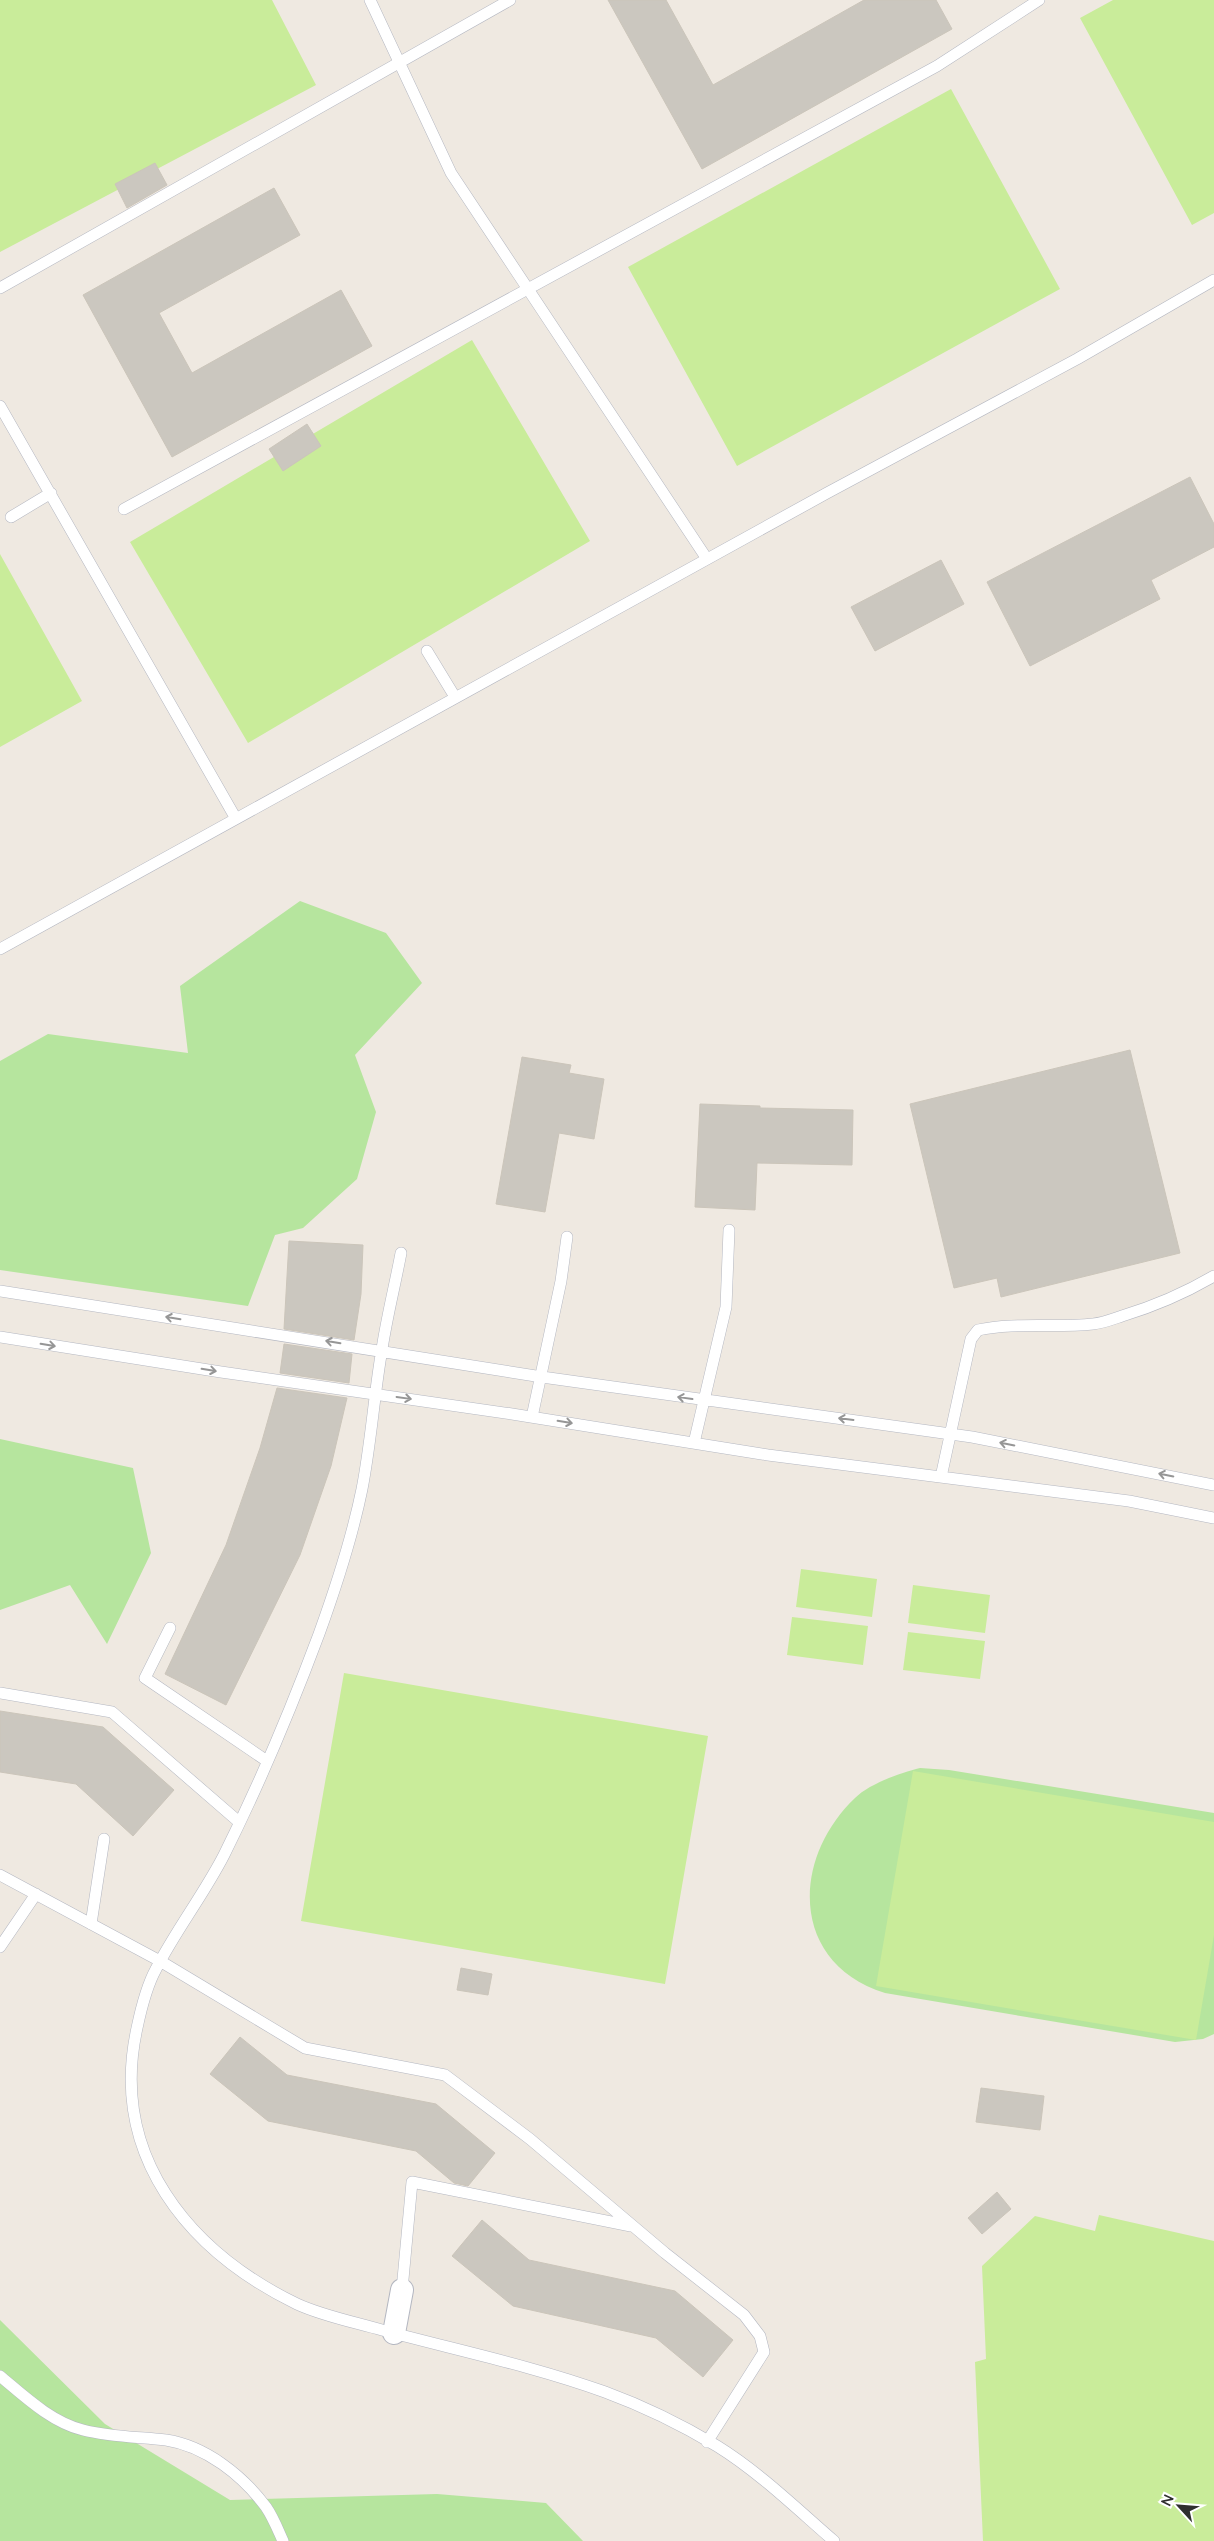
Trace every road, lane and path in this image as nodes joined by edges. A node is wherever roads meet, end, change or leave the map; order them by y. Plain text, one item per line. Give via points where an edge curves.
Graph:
1 (370, 0) edge
2 (510, 0) edge
3 (1039, 0) edge
4 (400, 61) junction
5 (1214, 280) edge
6 (0, 288) edge
7 (527, 289) junction
8 (0, 406) edge
9 (51, 493) junction
10 (124, 509) dead end
11 (11, 517) dead end
12 (707, 559) junction
13 (427, 651) dead end
14 (455, 697) junction
15 (235, 818) junction
16 (0, 949) edge
17 (729, 1230) dead end
18 (567, 1237) dead end
19 (401, 1253) dead end
20 (1214, 1276) edge
21 (0, 1291) edge
22 (0, 1337) edge
23 (381, 1350) junction
24 (542, 1377) junction
25 (376, 1394) junction
26 (705, 1400) junction
27 (532, 1417) junction
28 (951, 1434) junction
29 (694, 1443) junction
30 (941, 1477) junction
31 (1214, 1485) edge
32 (1214, 1518) edge
33 (170, 1628) dead end
34 (0, 1693) edge
35 (267, 1761) junction
36 (239, 1822) junction
37 (104, 1839) dead end
38 (0, 1875) edge
39 (36, 1894) junction
40 (91, 1924) junction
41 (0, 1947) edge
42 (160, 1961) junction
43 (633, 2226) junction
44 (402, 2290) joint
45 (394, 2333) junction
46 (0, 2376) edge
47 (707, 2442) junction
48 (283, 2541) edge
49 (834, 2541) edge

1 - 4 lane
2 - 4 lane
3 - 7 lane via 937,66
4 - 6 lane
4 - 7 lane via 451,173
5 - 12 lane via 1077,359
7 - 10 lane
7 - 12 lane
8 - 9 lane
9 - 11 lane
9 - 15 lane
12 - 14 lane
13 - 14 lane
14 - 15 lane
15 - 16 lane
17 - 26 lane via 726,1307
18 - 24 lane via 562,1281
19 - 23 lane
20 - 28 lane via 1152,1307 1095,1324 978,1330 970,1339
23 -> 21 lane
22 -> 25 lane
23 - 24 lane
23 - 25 lane
26 -> 24 lane
24 - 27 lane
25 -> 27 lane
25 - 35 lane via 362,1490 341,1568 319,1634
28 -> 26 lane
26 - 29 lane
27 -> 29 lane
28 - 30 lane
31 -> 28 lane
29 - 30 lane
30 - 32 lane via 1129,1502
33 - 35 lane via 145,1678
34 - 36 lane via 112,1712
35 - 36 lane
36 - 42 lane via 223,1858
37 - 40 lane
38 - 39 lane
39 - 40 lane
39 - 41 lane
40 - 42 lane
42 - 43 lane via 305,2048 444,2075 530,2139
42 - 45 lane via 142,2008 132,2049 131,2085 135,2118 150,2168 174,2206 200,2238 260,2284 301,2306
43 - 44 lane via 412,2182
43 - 47 lane via 744,2315 760,2336 764,2352
44 - 45 street
45 - 47 lane via 604,2392
46 - 48 lane via 29,2400 82,2430 169,2440 222,2464 244,2481 267,2508
47 - 49 lane via 773,2489

